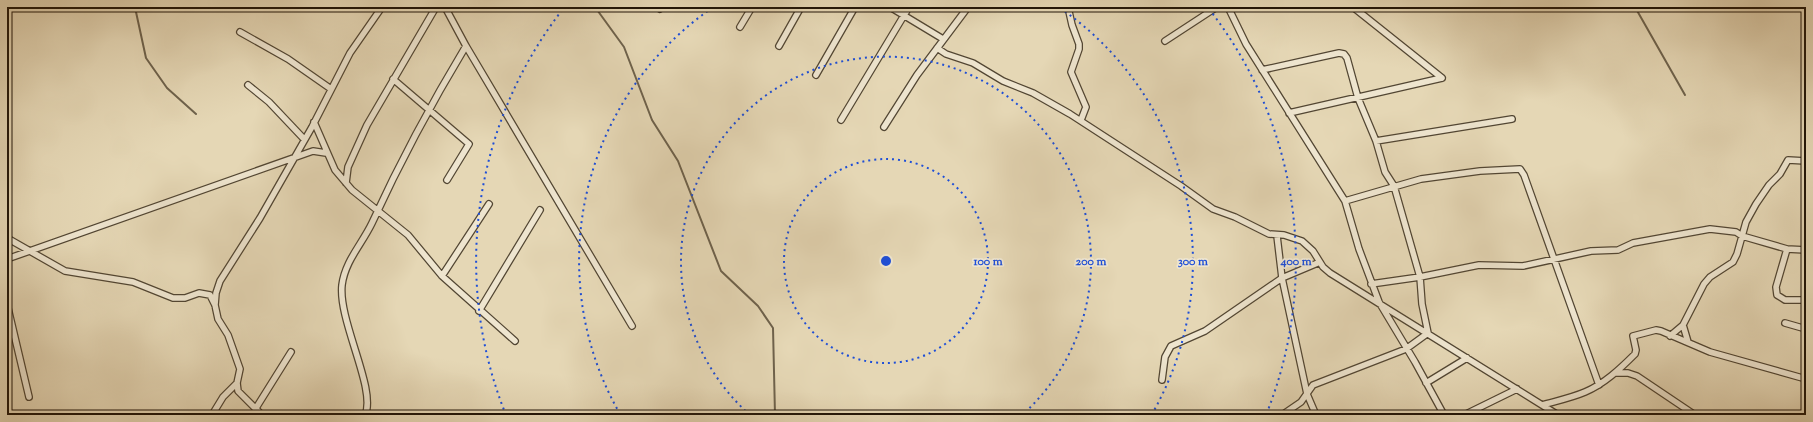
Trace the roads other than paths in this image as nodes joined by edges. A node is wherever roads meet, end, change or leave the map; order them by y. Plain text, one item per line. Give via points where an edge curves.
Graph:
1 (382, 7) edge
2 (436, 7) edge
3 (445, 7) edge
4 (752, 7) edge
5 (801, 7) edge
6 (855, 7) edge
7 (890, 7) edge
8 (909, 7) edge
9 (968, 7) edge
10 (1068, 7) edge
11 (1218, 7) edge
12 (1228, 7) edge
13 (1353, 7) edge
14 (904, 15) junction
15 (740, 27) dead end
16 (240, 32) dead end
17 (943, 40) junction
18 (1165, 41) dead end
19 (466, 46) junction
20 (779, 46) dead end
21 (937, 48) junction
22 (1262, 70) junction
23 (816, 75) dead end
24 (393, 78) junction
25 (248, 85) dead end
26 (331, 89) junction
27 (1358, 98) junction
28 (428, 110) junction
29 (1288, 113) junction
30 (1512, 119) dead end
31 (841, 120) dead end
32 (1080, 120) junction
33 (314, 122) junction
34 (884, 128) dead end
35 (304, 138) junction
36 (1376, 141) junction
37 (326, 152) junction
38 (291, 160) junction
39 (1806, 161) edge
40 (447, 180) dead end
41 (346, 183) junction
42 (1394, 186) junction
43 (1345, 201) junction
44 (489, 204) dead end
45 (377, 210) junction
46 (540, 210) dead end
47 (1277, 236) junction
48 (1742, 236) junction
49 (7, 238) edge
50 (1787, 249) junction
51 (1806, 250) edge
52 (32, 251) junction
53 (1553, 258) junction
54 (7, 259) edge
55 (1320, 262) junction
56 (442, 276) junction
57 (1420, 277) junction
58 (1282, 278) junction
59 (1371, 284) junction
60 (1806, 300) edge
61 (1379, 302) junction
62 (7, 304) edge
63 (215, 305) junction
64 (479, 311) junction
65 (1785, 323) dead end
66 (1683, 325) junction
67 (632, 326) dead end
68 (1806, 329) edge
69 (1428, 333) junction
70 (1670, 336) junction
71 (515, 342) dead end
72 (1688, 342) junction
73 (1406, 349) junction
74 (291, 352) dead end
75 (1467, 358) junction
76 (1616, 373) junction
77 (1805, 377) edge
78 (1162, 380) dead end
79 (237, 383) junction
80 (1426, 383) junction
81 (1599, 385) junction
82 (1517, 389) junction
83 (1307, 394) junction
84 (29, 397) dead end
85 (1542, 405) junction
86 (256, 408) junction
87 (212, 415) edge
88 (262, 415) edge
89 (365, 415) edge
90 (1282, 415) edge
91 (1316, 415) edge
92 (1444, 415) edge
93 (1464, 415) edge
94 (1556, 415) edge
95 (1695, 415) edge

1 - 26 street via 350,53
2 - 24 street
3 - 19 street
4 - 15 street
5 - 20 street
6 - 23 street
7 - 14 street
8 - 14 street
9 - 17 street
10 - 32 street via 1079,44 1071,72 1086,107
11 - 18 street
12 - 22 street
13 - 27 street via 1442,78
14 - 17 street
14 - 31 street
16 - 26 street via 288,59
17 - 21 street
19 - 28 street
19 - 67 street
21 - 32 street via 1033,93
21 - 34 street
22 - 27 street via 1344,54
22 - 29 street
24 - 28 street
24 - 41 street via 366,125 348,167
25 - 35 street via 269,102
26 - 33 street
27 - 29 street
27 - 36 street
28 - 40 street via 469,144
28 - 45 street
29 - 43 street
30 - 36 street
32 - 47 street via 1209,206
33 - 35 street
33 - 37 street
35 - 38 street
36 - 42 street via 1385,172
37 - 38 street via 313,152
37 - 41 street via 335,170
38 - 52 street
38 - 63 street via 260,218 220,281
39 - 48 street via 1788,160 1756,204
41 - 45 street
42 - 43 street
42 - 53 street via 1458,174 1520,169
42 - 57 street
43 - 59 street
44 - 56 street
45 - 56 street via 408,235
45 - 89 street via 372,224 351,257 341,291 349,335 366,390 368,407
46 - 64 street
47 - 55 street via 1284,235 1302,241
47 - 58 street
48 - 50 street
48 - 53 street via 1736,232 1710,229 1633,244 1618,250 1591,251
48 - 66 street via 1733,262 1704,284
49 - 52 street
50 - 51 street
50 - 60 street via 1776,287 1777,295 1785,300
52 - 54 street
52 - 63 street via 65,270 133,282 173,298 185,298 198,293 210,295
53 - 57 street via 1523,266 1479,265
53 - 81 street
55 - 58 street
55 - 61 street via 1330,273
56 - 64 street
57 - 59 street
57 - 69 street
58 - 78 street via 1205,331 1171,346 1165,357
58 - 83 street
59 - 61 street
61 - 69 street
61 - 73 street
62 - 84 street
63 - 79 street via 218,319 228,335 240,369
64 - 71 street
65 - 68 street
66 - 70 street
66 - 72 street
69 - 73 street
69 - 75 street
70 - 72 street
70 - 76 street via 1656,330 1633,336 1635,354
72 - 77 street via 1710,352
73 - 80 street
73 - 83 street via 1317,383
74 - 86 street
75 - 80 street
75 - 82 street
76 - 81 street
76 - 95 street via 1637,376
79 - 86 street via 238,391
79 - 87 street via 223,397
80 - 92 street
81 - 85 street via 1584,393
82 - 85 street
82 - 93 street
83 - 90 street via 1301,402
83 - 91 street
85 - 94 street
86 - 88 street

